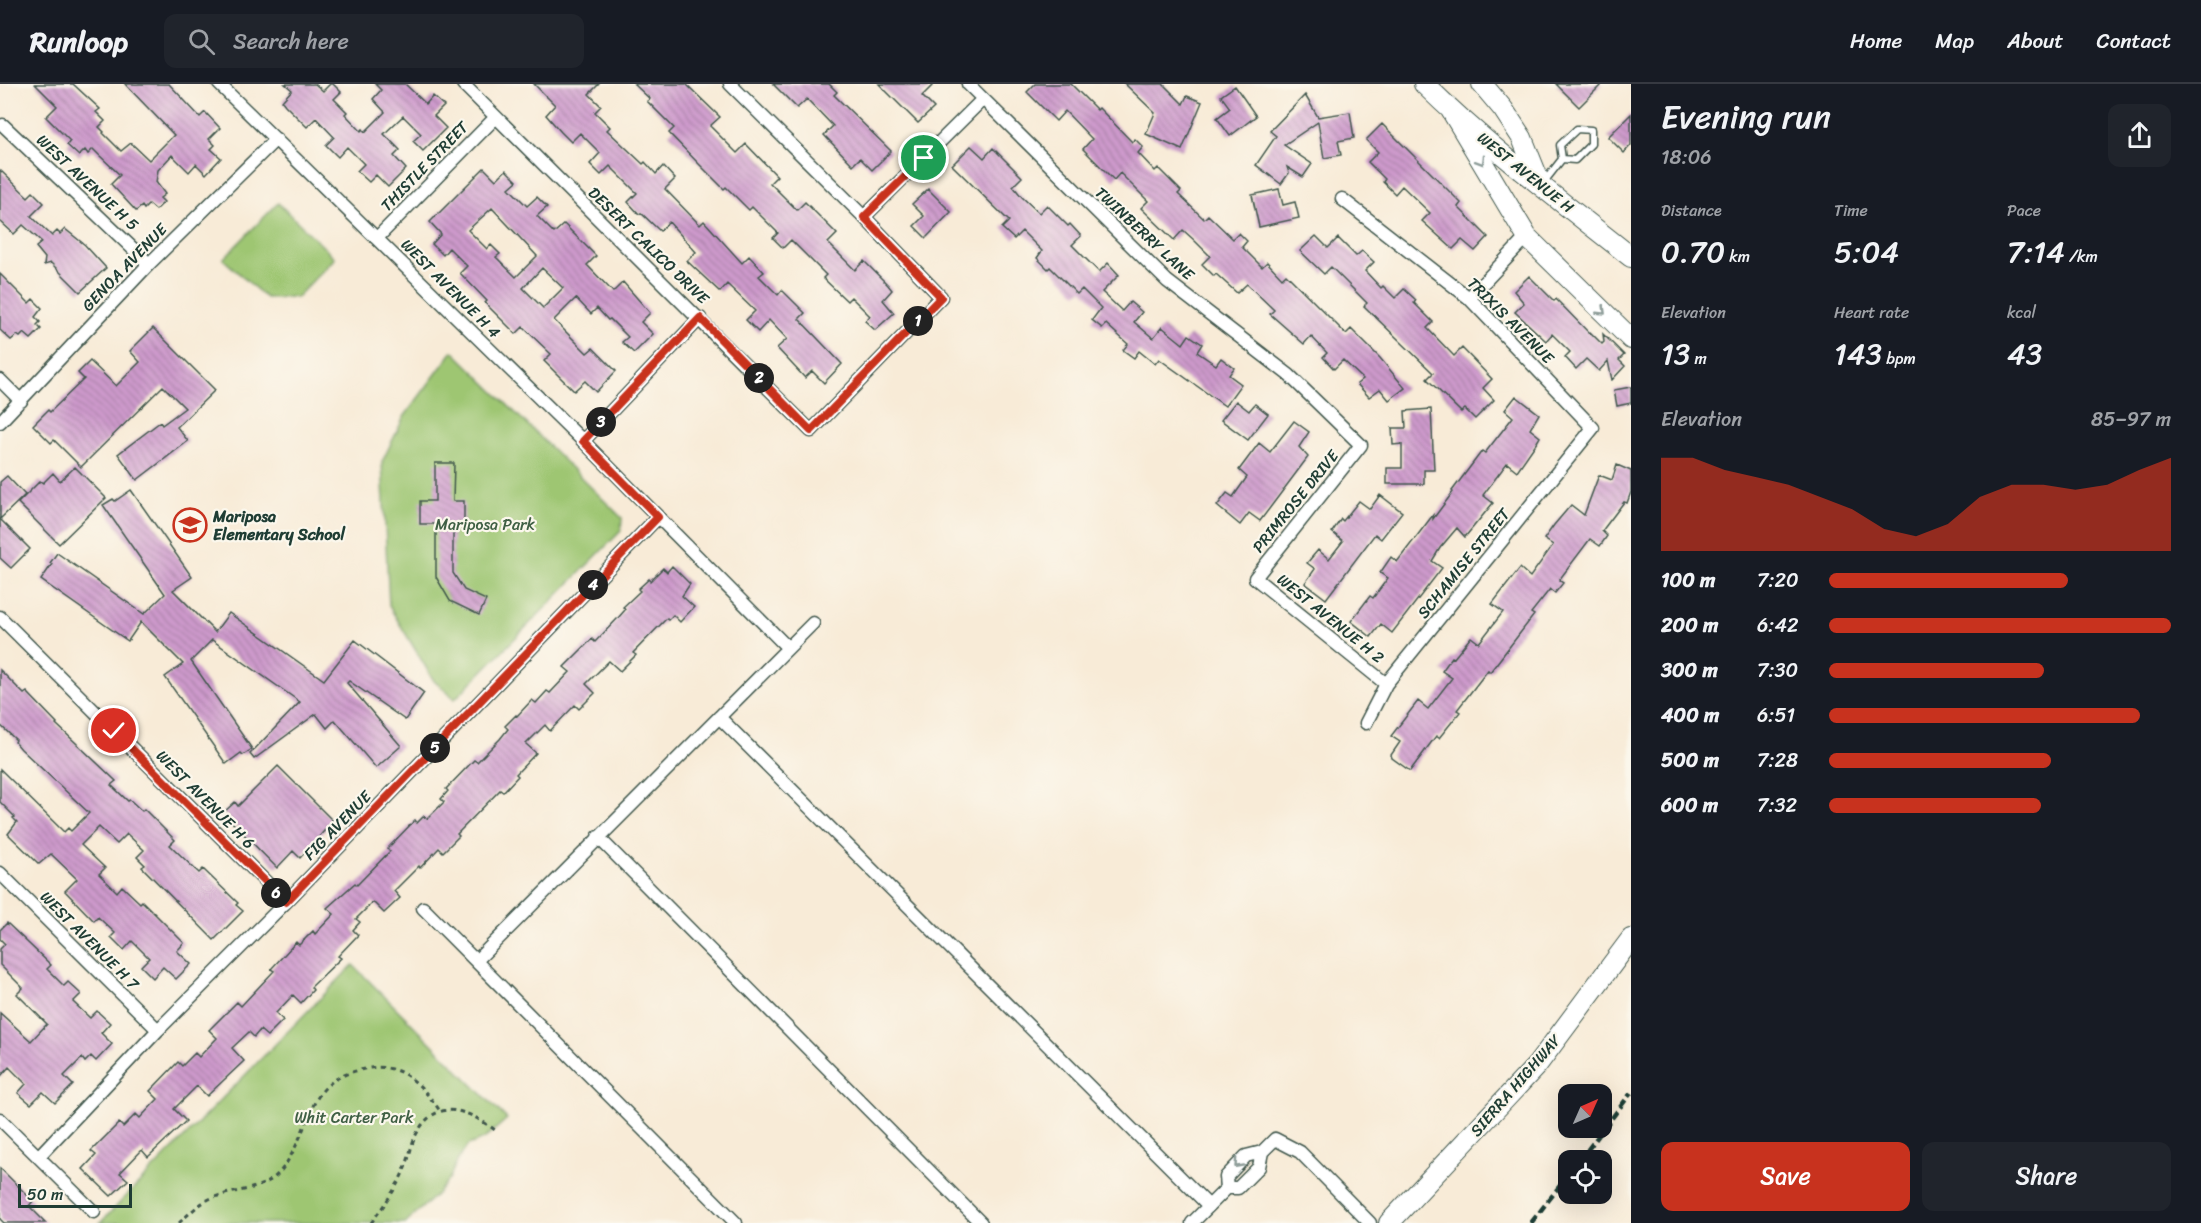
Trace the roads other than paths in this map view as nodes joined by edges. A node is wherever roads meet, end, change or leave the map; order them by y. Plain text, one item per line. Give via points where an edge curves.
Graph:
1 (219, 84) edge
2 (463, 84) edge
3 (730, 84) edge
4 (968, 84) edge
5 (1424, 84) edge
6 (1482, 84) edge
7 (983, 99) junction
8 (1451, 110) junction
9 (495, 118) junction
10 (3, 125) dead end
11 (276, 140) junction
12 (1562, 159) junction
13 (1541, 185) junction
14 (1342, 199) dead end
15 (864, 217) junction
16 (1527, 237) junction
17 (377, 238) junction
18 (1631, 257) edge
19 (149, 264) junction
20 (1469, 298) junction
21 (700, 318) junction
22 (1631, 339) edge
23 (0, 380) edge
24 (21, 401) junction
25 (0, 422) edge
26 (1593, 428) joint
27 (583, 441) junction
28 (1360, 445) joint
29 (658, 517) junction
30 (1255, 578) joint
31 (0, 617) edge
32 (813, 623) dead end
33 (788, 648) junction
34 (1386, 684) junction
35 (719, 717) junction
36 (1366, 723) dead end
37 (598, 837) junction
38 (0, 873) edge
39 (286, 902) junction
40 (423, 908) dead end
41 (1631, 939) edge
42 (476, 961) junction
43 (158, 1030) junction
44 (0, 1119) edge
45 (39, 1156) junction
46 (1209, 1206) junction
47 (94, 1212) dead end
48 (736, 1223) edge
49 (981, 1223) edge
50 (1192, 1223) edge
51 (1370, 1223) edge
52 (1389, 1223) edge

1 - 11 street, WEST AVENUE H 4
2 - 9 street, DESERT CALICO DRIVE
3 - 15 street
4 - 7 street, TWINBERRY LANE
5 - 8 main road, WEST AVENUE H
6 - 13 main road via 1522,138
7 - 15 street
7 - 28 street, TWINBERRY LANE via 1167,281 1289,375
8 - 13 main road, WEST AVENUE H
8 -> 16 main road
9 - 17 street, THISTLE STREET
9 - 21 street, DESERT CALICO DRIVE
10 - 19 street, WEST AVENUE H 5
11 - 17 street, WEST AVENUE H 4
11 - 19 street, GENOA AVENUE
12 - 12 lane via 1575,160 1591,144 1592,130 1577,129 1560,145
12 - 13 lane
13 - 18 main road, WEST AVENUE H
14 - 20 street, TRIXIS AVENUE
15 - 21 street, DESERT CALICO DRIVE via 941,297 811,431
16 - 20 street
16 -> 22 main road
17 - 27 street, WEST AVENUE H 4
19 - 24 street, GENOA AVENUE
20 - 26 street, TRIXIS AVENUE
21 - 27 street
23 - 24 street
24 - 25 street, GENOA AVENUE
26 - 34 street, SCHAMISE STREET
27 - 29 street, WEST AVENUE H 4
28 - 30 street, PRIMROSE DRIVE
29 - 33 street, WEST AVENUE H 4
29 - 39 street, FIG AVENUE
30 - 34 street, WEST AVENUE H 2
31 - 39 street, WEST AVENUE H 6
32 - 33 street
33 - 35 street
34 - 36 street, SCHAMISE STREET
35 - 37 street
35 - 46 street
37 - 42 street
37 - 49 street
38 - 43 street, WEST AVENUE H 7
39 - 43 street, FIG AVENUE
40 - 42 street
41 - 52 main road, SIERRA HIGHWAY via 1537,1065
42 - 48 street
43 - 45 street, FIG AVENUE
44 - 45 street
45 - 47 street
46 - 50 street
46 - 51 street via 1227,1188 1226,1177 1246,1156 1262,1152 1275,1139 1300,1152

